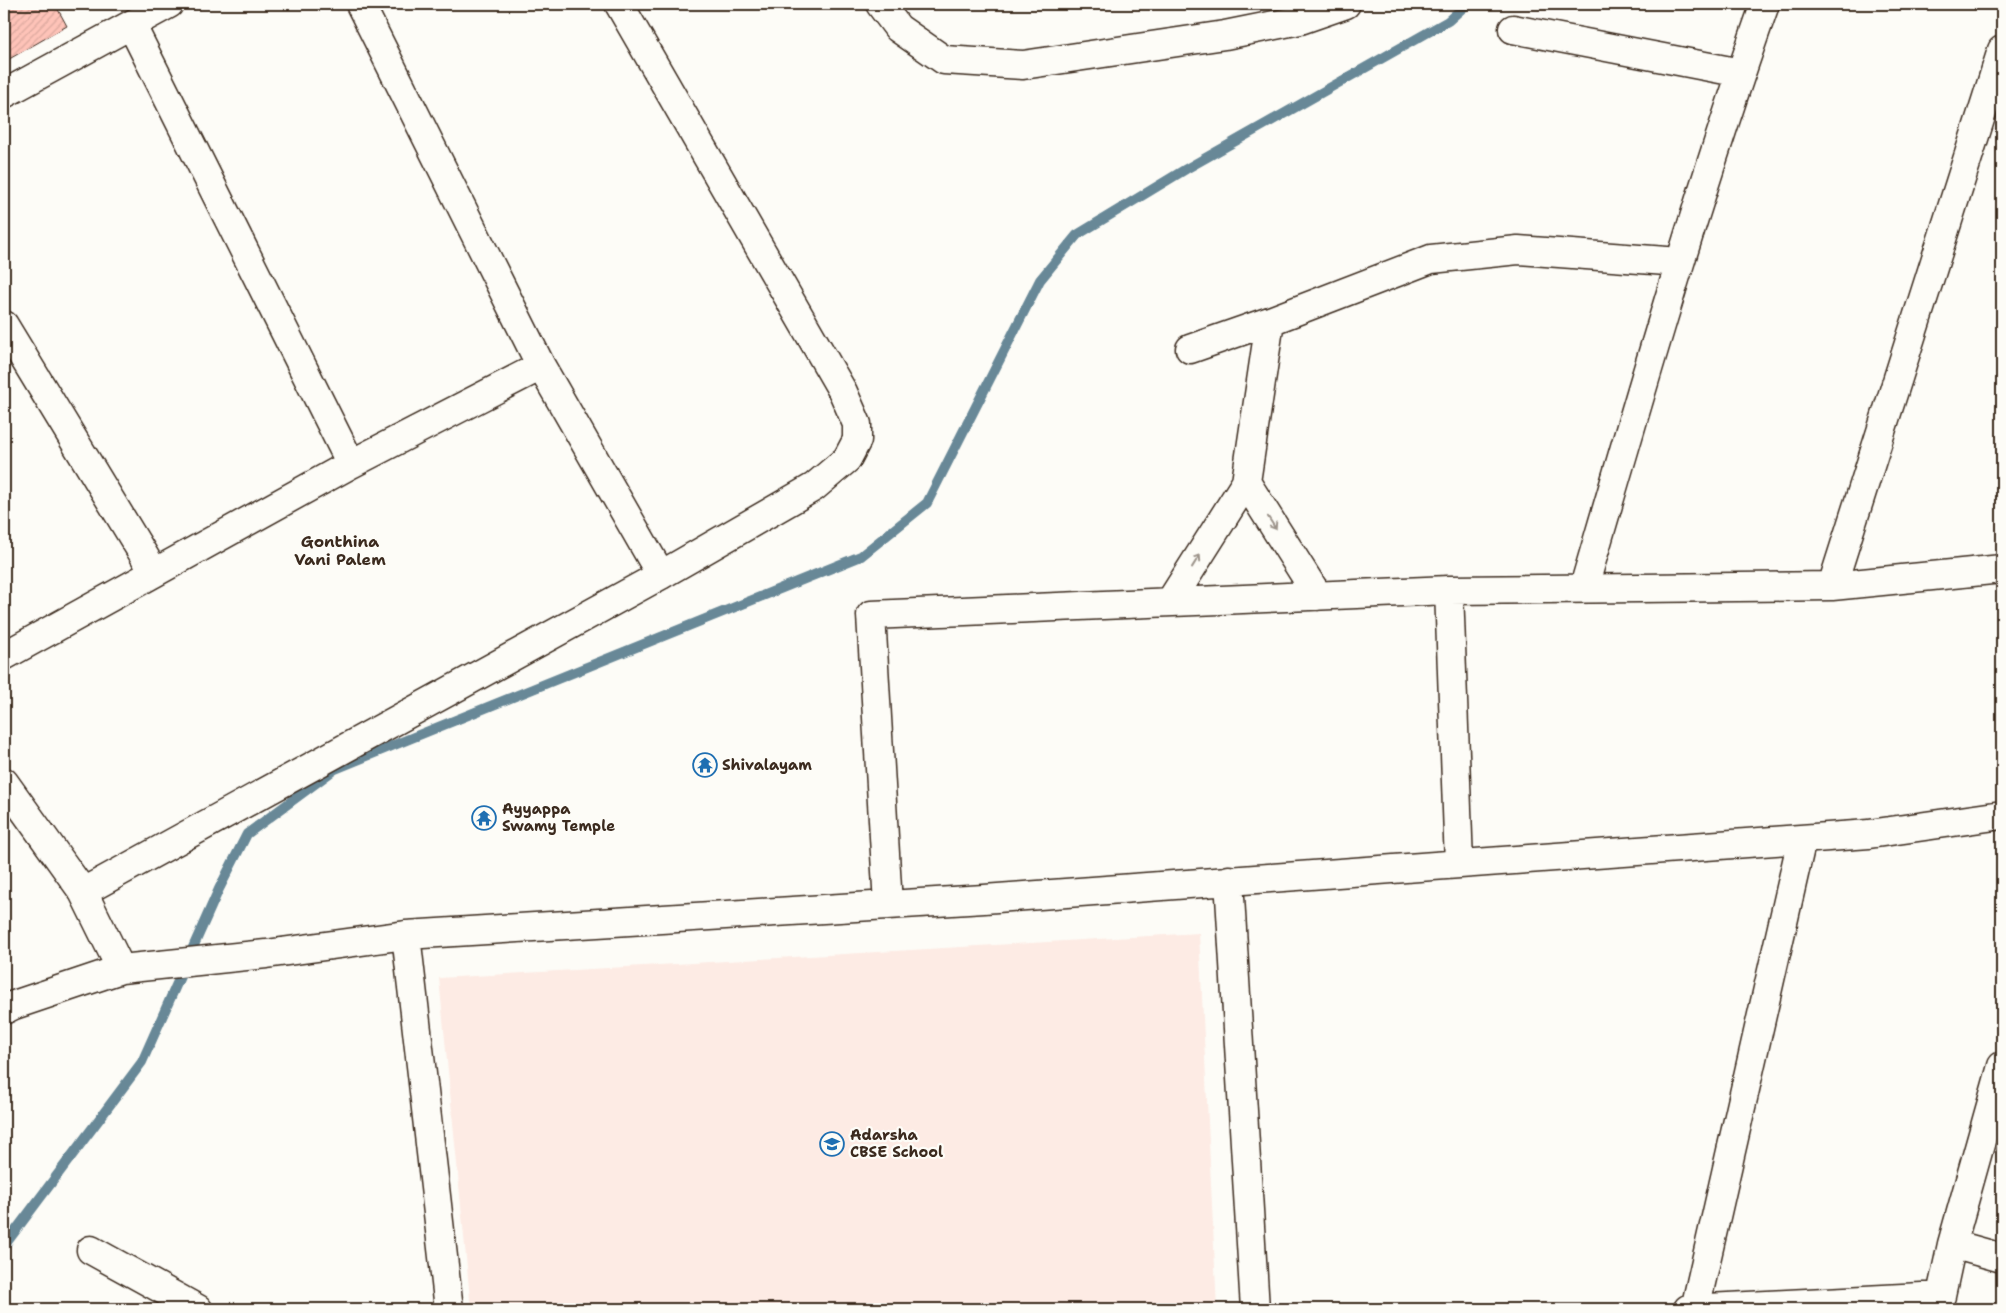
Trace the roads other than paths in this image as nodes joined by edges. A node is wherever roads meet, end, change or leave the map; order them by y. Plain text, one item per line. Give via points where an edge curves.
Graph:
1 (169, 4) edge
2 (360, 4) edge
3 (880, 4) edge
4 (1346, 4) edge
5 (1766, 4) edge
6 (630, 8) edge
7 (132, 26) junction
8 (1512, 29) dead end
9 (2002, 50) edge
10 (1741, 73) junction
11 (4, 94) edge
12 (1680, 262) junction
13 (1270, 321) junction
14 (4, 325) edge
15 (1190, 349) dead end
16 (541, 366) junction
17 (351, 464) junction
18 (1246, 482) junction
19 (2002, 569) edge
20 (154, 572) junction
21 (661, 575) junction
22 (1832, 586) junction
23 (1584, 587) junction
24 (1449, 590) junction
25 (1318, 596) junction
26 (1170, 602) junction
27 (4, 656) edge
28 (4, 782) edge
29 (2002, 814) edge
30 (1802, 839) junction
31 (1459, 864) junction
32 (1229, 880) junction
33 (83, 892) junction
34 (888, 905) junction
35 (406, 935) junction
36 (121, 969) junction
37 (4, 1010) edge
38 (2002, 1066) edge
39 (1952, 1244) junction
40 (91, 1250) dead end
41 (2002, 1258) edge
42 (1940, 1303) edge
43 (198, 1309) edge
44 (449, 1309) edge
45 (1255, 1309) edge
46 (1688, 1309) edge
47 (1695, 1309) edge

1 - 7 street
2 - 16 street
3 - 4 street via 898,28 944,60 1023,65 1225,35 1300,20
5 - 10 street
6 - 21 street via 858,424 857,440 848,460 814,487
7 - 11 street
7 - 17 street
8 - 10 street
9 - 22 street
10 - 12 street
12 - 13 street via 1518,250 1431,259
12 - 23 street
13 - 15 street
13 - 18 street
14 - 20 street
16 - 17 street
16 - 21 street
17 - 20 street
18 -> 25 street
26 -> 18 street
19 - 22 street
20 - 27 street
21 - 33 street
22 - 23 street
23 - 24 street
24 - 25 street
24 - 31 street
25 - 26 street
26 - 34 street via 871,615
28 - 33 street
29 - 30 street via 1869,834
30 - 31 street
30 - 47 street
31 - 32 street
32 - 34 street
32 - 45 street
33 - 36 street
34 - 35 street
35 - 36 street
35 - 44 street
36 - 37 street
38 - 39 street
39 - 41 street
39 - 42 street
40 - 43 street
42 - 47 street
46 - 47 street

